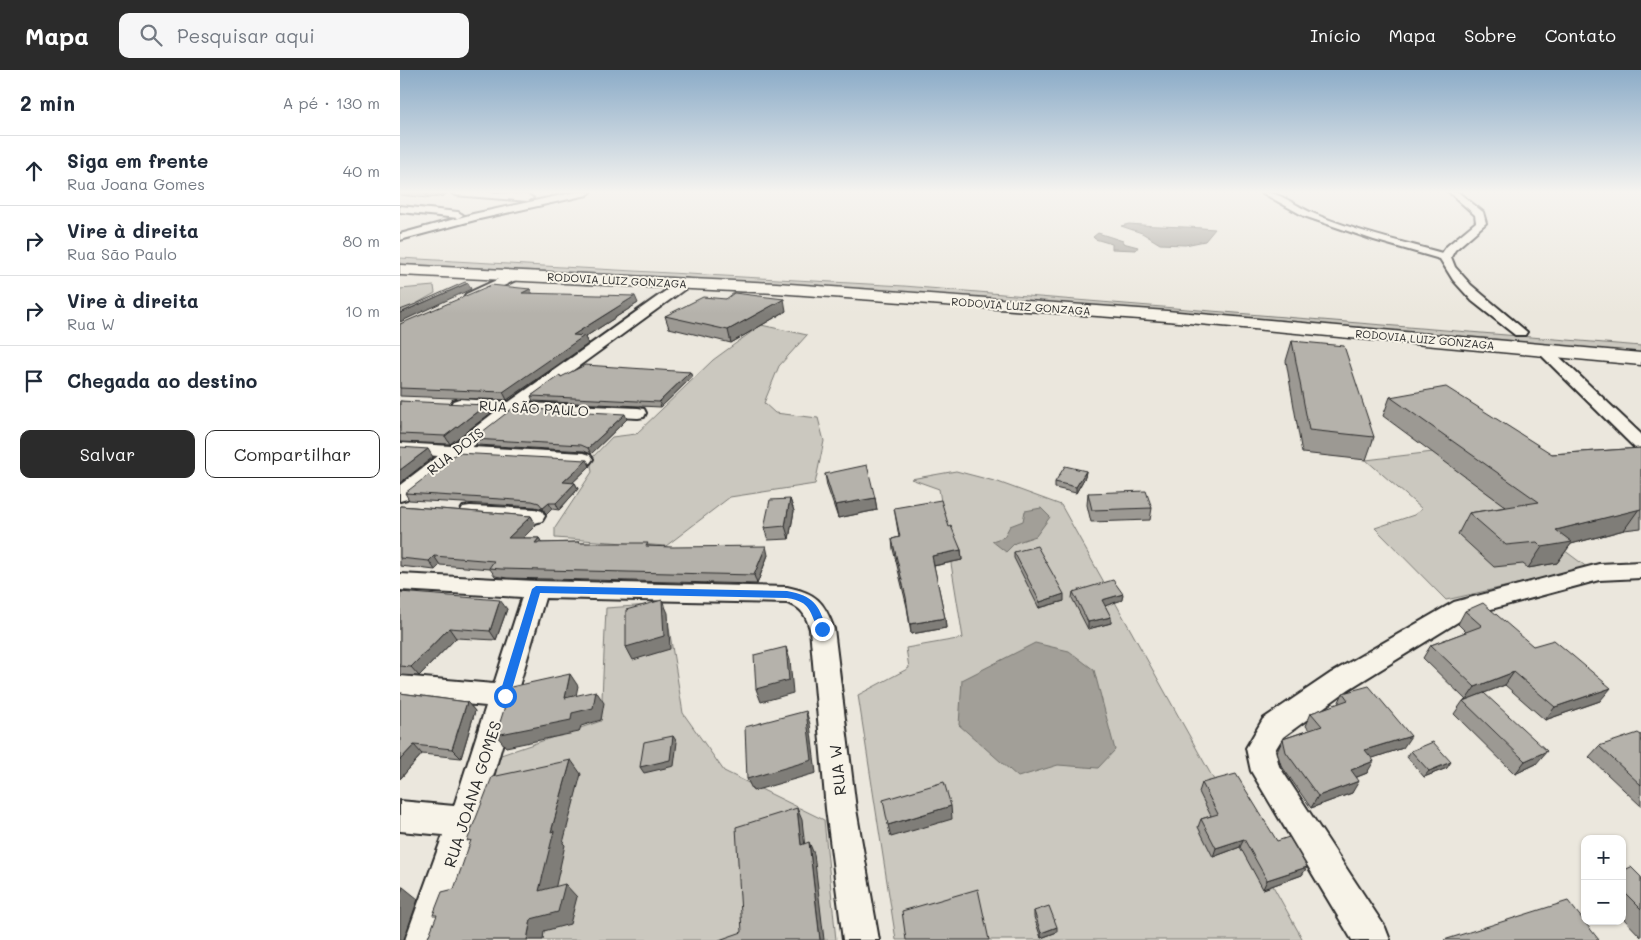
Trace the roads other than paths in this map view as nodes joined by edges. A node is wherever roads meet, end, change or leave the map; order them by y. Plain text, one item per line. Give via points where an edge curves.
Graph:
1 (415, 233) edge
2 (1362, 233) edge
3 (1469, 233) edge
4 (400, 237) edge
5 (400, 255) edge
6 (1445, 257) junction
7 (400, 270) edge
8 (516, 275) junction
9 (685, 283) junction
10 (455, 304) edge
11 (1520, 332) junction
12 (1541, 342) junction
13 (1641, 359) edge
14 (446, 404) edge
15 (513, 406) junction
16 (638, 413) dead end
17 (1641, 444) edge
18 (400, 448) edge
19 (454, 451) junction
20 (584, 459) edge
21 (403, 503) edge
22 (448, 510) edge
23 (535, 516) dead end
24 (1641, 570) edge
25 (400, 582) edge
26 (536, 589) junction
27 (400, 687) edge
28 (505, 696) junction
29 (400, 816) edge
30 (464, 822) junction
31 (423, 940) edge
32 (861, 940) edge
33 (1372, 940) edge

1 - 4 street
2 - 6 street
3 - 6 street via 1450,248
5 - 11 highway, RODOVIA LUIZ GONZAGA via 812,276 1164,301
6 - 11 street via 1448,267 1464,286
7 - 8 highway, RODOVIA LUIZ GONZAGA
8 - 9 highway, RODOVIA LUIZ GONZAGA
8 - 10 street
9 - 12 highway, RODOVIA LUIZ GONZAGA
9 - 15 street, RUA DOIS
11 - 12 highway, RODOVIA LUIZ GONZAGA
12 - 13 highway, RODOVIA LUIZ GONZAGA
12 - 17 street
14 - 15 street, RUA SÃO PAULO
15 - 16 street, RUA SÃO PAULO
15 - 19 street, RUA DOIS
18 - 19 street
19 - 20 street
19 - 21 street, RUA DOIS
22 - 23 street
24 - 33 street via 1599,572 1462,608 1340,681 1273,728 1260,748 1266,771
25 - 26 street
26 - 28 street, RUA JOANA GOMES
26 - 32 street, RUA W via 787,595 809,602 822,629 841,809
27 - 28 street
28 - 30 street, RUA JOANA GOMES
29 - 30 street
30 - 31 street, RUA JOANA GOMES

